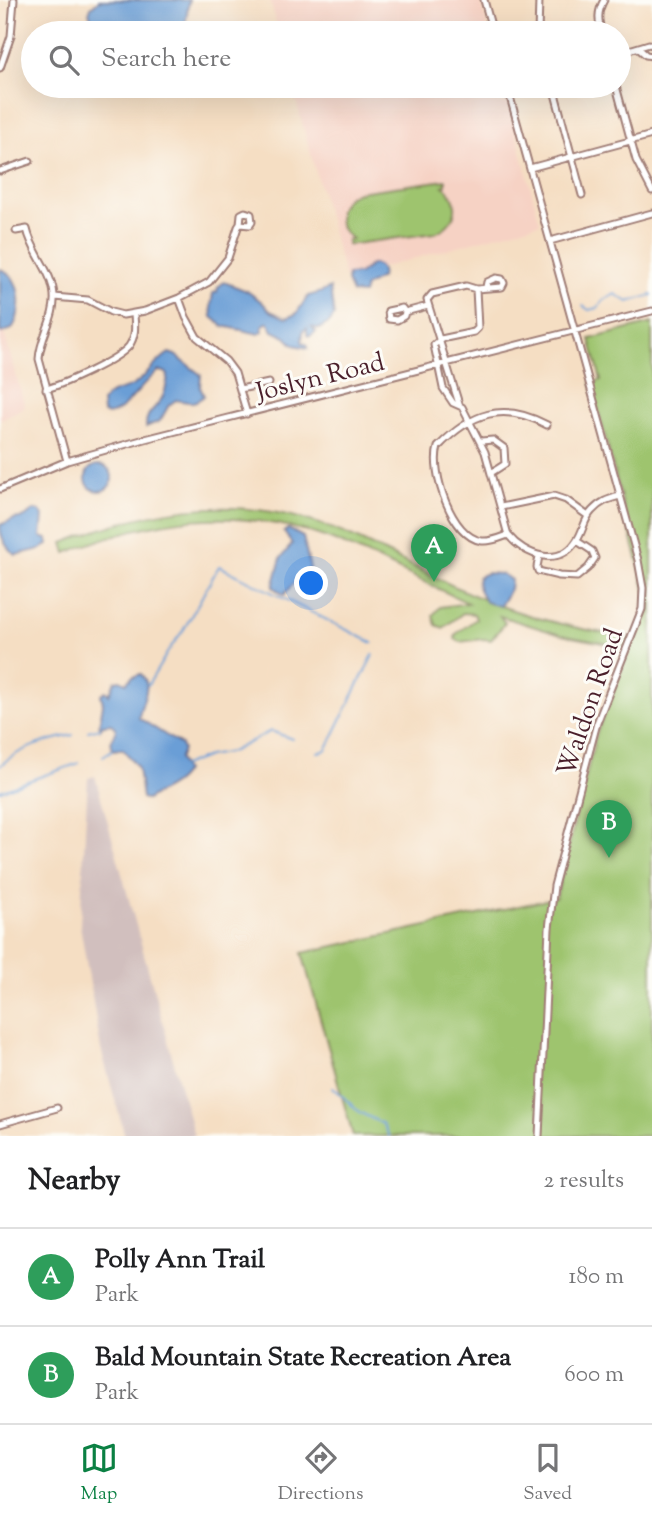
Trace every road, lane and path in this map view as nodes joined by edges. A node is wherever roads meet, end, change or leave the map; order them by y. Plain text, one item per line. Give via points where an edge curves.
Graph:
1 (14, 0) edge
2 (484, 0) edge
3 (539, 0) edge
4 (604, 0) edge
5 (490, 21) edge
6 (538, 21) edge
7 (599, 21) edge
8 (652, 45) edge
9 (638, 48) junction
10 (631, 50) edge
11 (652, 56) edge
12 (0, 68) edge
13 (510, 98) edge
14 (555, 98) edge
15 (619, 98) edge
16 (652, 135) edge
17 (631, 141) junction
18 (572, 157) junction
19 (30, 162) dead end
20 (530, 168) junction
21 (0, 171) edge
22 (652, 191) edge
23 (582, 195) dead end
24 (652, 213) edge
25 (240, 224) dead end
26 (16, 231) dead end
27 (550, 241) junction
28 (486, 287) dead end
29 (476, 289) junction
30 (54, 298) junction
31 (179, 298) junction
32 (428, 306) junction
33 (652, 311) edge
34 (405, 312) dead end
35 (134, 314) junction
36 (574, 332) junction
37 (441, 339) junction
38 (446, 365) junction
39 (438, 367) junction
40 (269, 383) dead end
41 (452, 385) junction
42 (443, 388) junction
43 (46, 389) junction
44 (240, 389) junction
45 (459, 404) junction
46 (247, 414) junction
47 (471, 422) junction
48 (547, 425) dead end
49 (481, 441) junction
50 (67, 461) junction
51 (491, 473) junction
52 (0, 489) edge
53 (620, 496) junction
54 (501, 507) junction
55 (588, 516) junction
56 (509, 535) junction
57 (577, 541) junction
58 (539, 556) junction
59 (57, 1108) dead end
60 (0, 1124) edge
61 (539, 1136) edge

1 - 12 street via 13,26
2 - 5 street
3 - 6 street
4 - 7 street
8 - 9 street
9 - 10 street
9 - 11 street
13 - 20 street, Waldon Road
14 - 18 street
15 - 17 street
16 - 17 street
17 - 18 street
17 - 22 street
18 - 20 street
18 - 23 street
19 - 21 street
20 - 27 street, Waldon Road
24 - 27 street
25 - 31 street via 228,258 215,276
26 - 30 street via 27,229 52,283
27 - 36 street, Waldon Road
28 - 29 street
29 - 32 street via 466,286 432,294
29 - 37 street via 478,328
30 - 35 street via 82,298 111,312
30 - 43 street via 39,350
31 - 35 street
31 - 44 street via 193,331 226,360
32 - 34 street
32 - 37 street
33 - 36 street, Joslyn Road
35 - 43 street via 133,338 122,353
36 - 38 street, Joslyn Road
36 - 53 street, Waldon Road
37 - 38 street
37 - 39 street via 434,345
38 - 39 street, Joslyn Road
38 - 41 street
39 - 42 street
39 - 46 street, Joslyn Road
40 - 44 street
41 - 42 street
41 - 45 street
42 - 45 street via 453,403
43 - 50 street
44 - 46 street
45 - 47 street
46 - 50 street, Joslyn Road
47 - 48 street via 514,411
47 - 49 street
47 - 56 street via 440,444 436,453 449,510 472,539 492,541
49 - 51 street
49 - 51 street via 493,440 504,448 505,464
50 - 52 street, Joslyn Road
51 - 54 street
53 - 55 street via 601,502
53 - 61 street, Waldon Road via 642,578 643,602 598,718 554,886
54 - 55 street via 554,496
54 - 56 street
55 - 57 street
56 - 58 street
57 - 58 street via 560,555
57 - 58 street via 595,558 577,577 538,571
59 - 60 street

